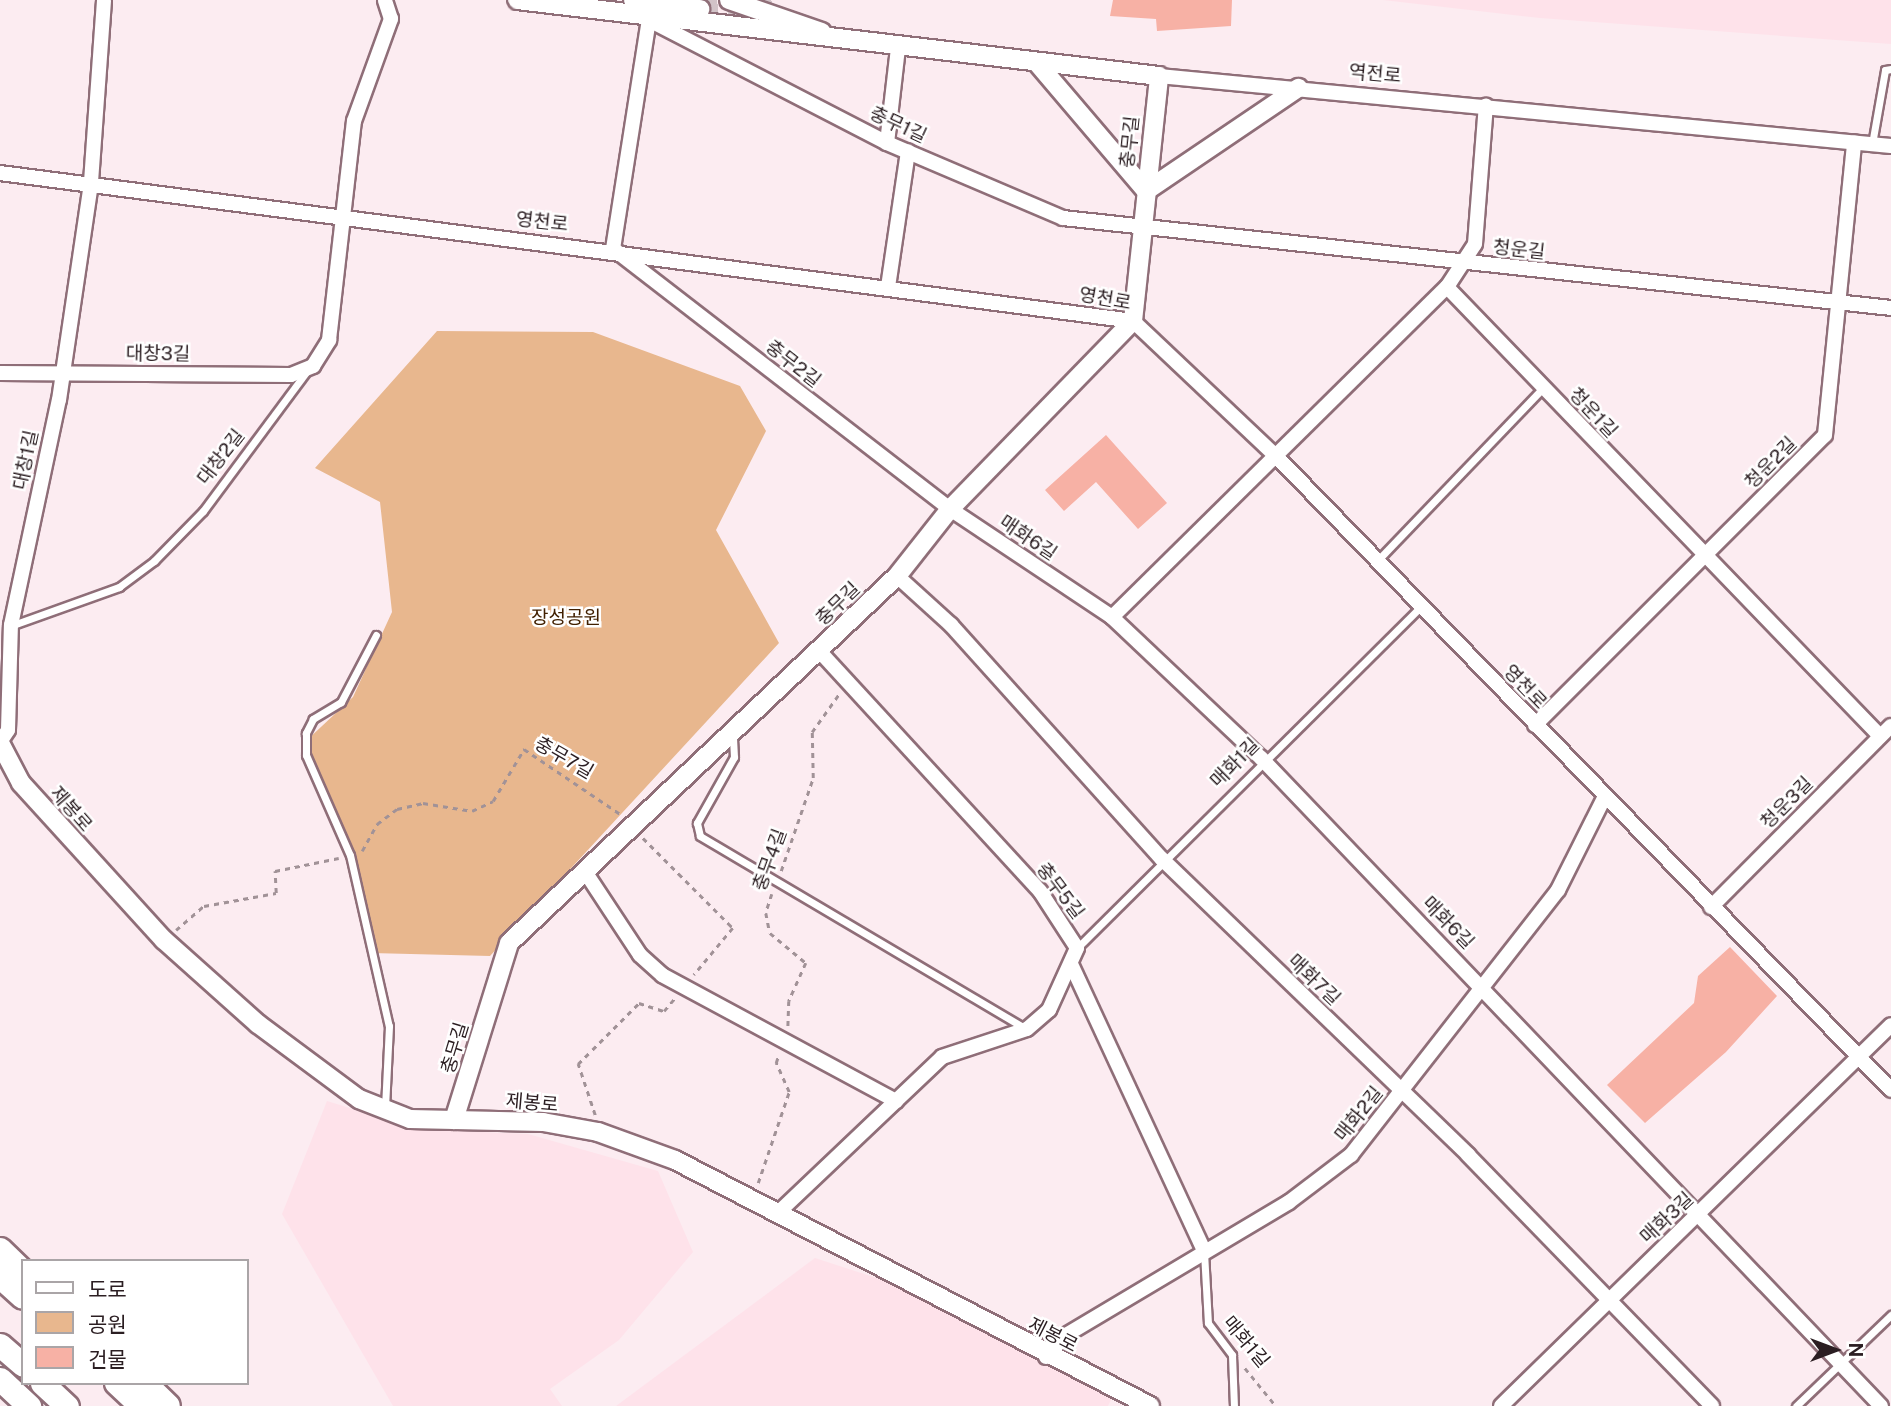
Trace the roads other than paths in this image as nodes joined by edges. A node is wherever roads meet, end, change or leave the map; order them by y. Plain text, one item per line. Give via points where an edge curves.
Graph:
1 (104, 0) edge
2 (385, 0) edge
3 (517, 0) edge
4 (633, 0) edge
5 (729, 0) edge
6 (700, 9) tunnel mouth
7 (649, 20) junction
8 (855, 44) junction
9 (898, 48) junction
10 (1038, 64) junction
11 (1891, 69) edge
12 (1159, 76) junction
13 (1298, 88) junction
14 (1486, 105) junction
15 (1854, 142) junction
16 (887, 143) junction
17 (1872, 144) junction
18 (1891, 146) edge
19 (908, 151) junction
20 (0, 173) edge
21 (91, 182) junction
22 (1146, 191) junction
23 (345, 220) junction
24 (1142, 229) junction
25 (613, 249) junction
26 (1467, 264) junction
27 (888, 287) junction
28 (1447, 287) junction
29 (1838, 302) junction
30 (1891, 308) edge
31 (1133, 321) junction
32 (313, 366) junction
33 (64, 371) junction
34 (0, 373) edge
35 (1544, 387) junction
36 (1276, 456) junction
37 (950, 509) junction
38 (1703, 559) junction
39 (1376, 562) junction
40 (897, 576) junction
41 (1420, 607) junction
42 (1112, 617) junction
43 (11, 625) junction
44 (376, 635) dead end
45 (4, 650) edge
46 (819, 651) junction
47 (1535, 725) junction
48 (1886, 731) edge
49 (733, 738) junction
50 (0, 742) edge
51 (1261, 758) junction
52 (1605, 796) junction
53 (1162, 859) junction
54 (586, 873) junction
55 (1711, 907) junction
56 (1077, 948) junction
57 (1071, 964) junction
58 (1482, 986) junction
59 (1891, 1025) edge
60 (1027, 1029) junction
61 (1859, 1058) junction
62 (1891, 1090) edge
63 (1402, 1091) junction
64 (896, 1101) junction
65 (384, 1112) junction
66 (454, 1119) junction
67 (781, 1210) junction
68 (1699, 1214) junction
69 (0, 1251) edge
70 (1204, 1251) junction
71 (21, 1270) edge
72 (0, 1276) edge
73 (21, 1295) edge
74 (1610, 1299) junction
75 (1891, 1315) edge
76 (0, 1345) edge
77 (1046, 1357) junction
78 (21, 1364) edge
79 (1842, 1365) junction
80 (0, 1379) edge
81 (44, 1385) edge
82 (119, 1385) edge
83 (146, 1385) edge
84 (29, 1406) edge
85 (67, 1406) edge
86 (142, 1406) edge
87 (168, 1406) edge
88 (1150, 1406) edge
89 (1234, 1406) edge
90 (1501, 1406) edge
91 (1712, 1406) edge
92 (1796, 1406) edge
93 (1881, 1406) edge

1 - 21 street, 대창1길
2 - 23 street, 대창2길 via 391,19 359,96
3 - 7 street, 역전로
4 - 6 street
5 - 8 street, 역전로
7 - 8 street, 역전로
7 - 16 street, 충무1길
7 - 25 street
8 - 9 street, 역전로
9 - 10 street, 역전로
9 - 16 street
10 - 12 street, 역전로
10 - 22 street
11 - 17 lane via 1885,70
12 - 13 street, 역전로
12 - 22 street, 충무길
13 - 14 street, 역전로
13 - 22 street
14 - 15 street, 역전로
14 - 26 street via 1475,244
15 - 17 street, 역전로
15 - 29 street, 청운2길
16 - 19 street, 충무1길
17 - 18 street, 역전로
19 - 24 street, 충무1길 via 1043,212
19 - 27 street
20 - 21 street, 영천로
21 - 23 street, 영천로
21 - 33 street, 대창1길
22 - 24 street, 충무길
23 - 25 street, 영천로
23 - 32 street, 대창2길 via 329,340
24 - 26 street, 청운길
24 - 31 street, 충무길
25 - 27 street, 영천로
25 - 37 street, 충무2길
26 - 28 street
26 - 29 street, 청운길
27 - 31 street, 영천로
28 - 35 street, 청운1길
28 - 36 street
29 - 30 street, 청운길
29 - 38 street, 청운2길 via 1825,435
31 - 36 street, 영천로
31 - 37 street, 충무길
32 - 33 street, 대창3길 via 291,375
32 - 43 lane, 대창2길 via 204,511 154,561 119,587
33 - 34 street, 대창3길
33 - 43 street, 대창1길
35 - 38 street, 청운1길
35 - 39 lane
36 - 39 street, 영천로
36 - 42 street
37 - 40 street, 충무길
37 - 42 street, 매화6길
38 - 47 street, 청운2길
38 - 48 street, 청운1길
39 - 41 street, 영천로
40 - 46 street, 충무길
40 - 53 street, 매화7길 via 951,625
41 - 47 street, 영천로
41 - 51 lane, 매화1길
42 - 51 street, 매화6길
43 - 45 street, 대창1길
44 - 65 lane via 341,702 313,719 306,733 306,755 350,855 388,1026
45 - 50 street, 대창1길 via 8,730
46 - 49 street, 충무길
46 - 56 street, 충무5길 via 1040,891
47 - 52 street, 영천로
48 - 55 street, 청운3길
49 - 54 street, 충무길
49 - 60 lane via 734,757 697,822 700,836
50 - 65 street, 제봉로 via 21,783 164,940 258,1024
51 - 53 lane, 매화1길
51 - 58 street, 매화6길
52 - 55 street, 영천로
52 - 58 street, 매화2길 via 1558,890
53 - 56 lane, 매화1길
53 - 63 street, 매화7길
54 - 64 street via 640,955 662,975
54 - 66 street, 충무길 via 509,943
55 - 61 street, 영천로
56 - 57 street, 충무5길
57 - 60 street, 충무5길 via 1049,1010
57 - 70 street
58 - 63 street, 매화2길
58 - 68 street, 매화6길
59 - 61 street, 매화3길
60 - 64 street, 충무5길 via 942,1057
61 - 62 street, 영천로
61 - 68 street, 매화3길
63 - 70 street, 매화2길 via 1327,1175
63 - 74 street, 매화7길
64 - 67 street, 충무5길
65 - 66 street, 제봉로
66 - 67 street, 제봉로 via 543,1122 598,1132
67 - 77 street, 제봉로
68 - 74 street, 매화3길
68 - 79 street, 매화6길
69 - 71 highway
70 - 77 street, 매화2길 via 1066,1335
70 - 89 lane, 매화1길 via 1208,1323 1232,1355
72 - 73 highway
74 - 90 street, 매화3길
74 - 91 street, 매화7길
75 - 79 lane
76 - 78 highway
77 - 88 street, 제봉로
79 - 92 lane
79 - 93 street, 매화6길
80 - 84 highway
81 - 85 highway
82 - 86 highway
83 - 87 highway

